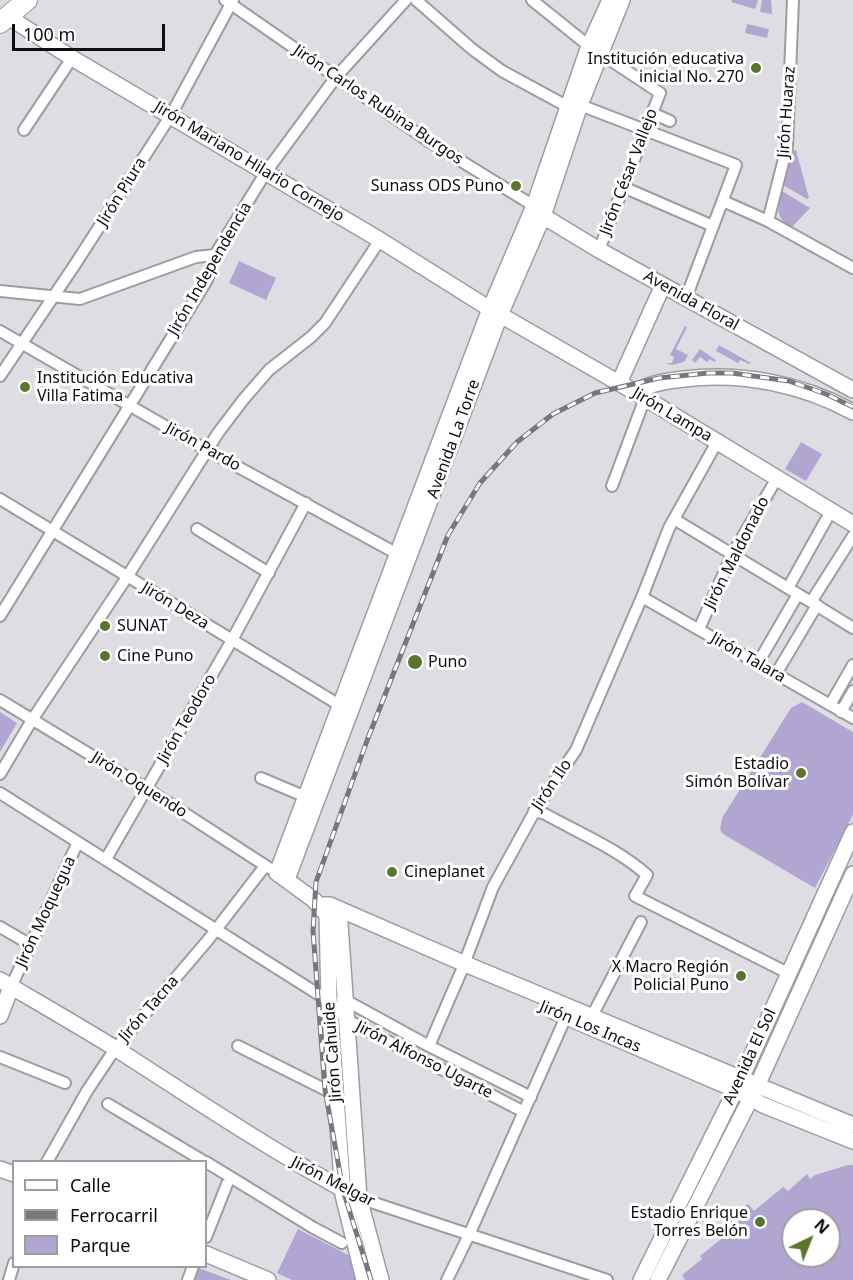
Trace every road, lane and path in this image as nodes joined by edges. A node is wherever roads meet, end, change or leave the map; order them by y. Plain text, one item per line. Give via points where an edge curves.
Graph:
1 (27, 0) edge
2 (406, 0) edge
3 (416, 0) edge
4 (532, 0) edge
5 (610, 0) edge
6 (622, 0) edge
7 (793, 0) edge
8 (229, 1) edge
9 (2, 17) edge
10 (596, 50) junction
11 (72, 58) junction
12 (336, 77) junction
13 (575, 107) junction
14 (652, 113) junction
15 (171, 115) junction
16 (670, 121) dead end
17 (24, 130) dead end
18 (645, 130) junction
19 (266, 172) junction
20 (623, 188) junction
21 (723, 201) junction
22 (538, 211) junction
23 (768, 221) junction
24 (714, 226) junction
25 (380, 240) junction
26 (598, 250) junction
27 (215, 255) junction
28 (853, 268) edge
29 (663, 285) junction
30 (0, 291) edge
31 (53, 297) junction
32 (686, 298) junction
33 (495, 312) junction
34 (0, 331) edge
35 (22, 343) junction
36 (0, 376) edge
37 (620, 383) junction
38 (853, 389) edge
39 (640, 395) junction
40 (129, 405) junction
41 (853, 412) edge
42 (717, 442) junction
43 (207, 450) junction
44 (777, 478) junction
45 (612, 486) dead end
46 (0, 499) edge
47 (306, 503) junction
48 (831, 511) junction
49 (674, 519) junction
50 (853, 524) edge
51 (197, 529) dead end
52 (53, 532) junction
53 (853, 536) edge
54 (732, 555) junction
55 (403, 557) junction
56 (269, 573) junction
57 (127, 577) junction
58 (788, 588) junction
59 (798, 594) junction
60 (642, 597) junction
61 (814, 603) junction
62 (0, 616) edge
63 (853, 628) edge
64 (699, 629) junction
65 (232, 640) junction
66 (758, 663) junction
67 (853, 665) edge
68 (776, 674) junction
69 (853, 691) edge
70 (0, 700) edge
71 (830, 705) junction
72 (346, 709) junction
73 (841, 712) junction
74 (853, 718) edge
75 (32, 720) junction
76 (0, 774) edge
77 (261, 778) dead end
78 (147, 789) junction
79 (0, 793) edge
80 (306, 797) junction
81 (534, 811) junction
82 (78, 842) junction
83 (851, 842) edge
84 (106, 859) junction
85 (276, 873) junction
86 (853, 874) edge
87 (331, 910) junction
88 (641, 922) dead end
89 (0, 927) edge
90 (216, 929) junction
91 (31, 945) junction
92 (462, 967) junction
93 (782, 970) dead end
94 (6, 983) edge
95 (345, 1000) junction
96 (329, 1001) junction
97 (568, 1012) junction
98 (0, 1016) edge
99 (591, 1016) junction
100 (347, 1020) junction
101 (238, 1046) dead end
102 (429, 1046) junction
103 (115, 1049) junction
104 (0, 1058) edge
105 (65, 1083) dead end
106 (738, 1084) junction
107 (754, 1092) junction
108 (336, 1095) junction
109 (531, 1097) junction
110 (352, 1103) junction
111 (108, 1104) dead end
112 (524, 1112) junction
113 (853, 1125) edge
114 (853, 1141) edge
115 (48, 1160) edge
116 (202, 1160) edge
117 (207, 1163) edge
118 (227, 1184) dead end
119 (343, 1190) junction
120 (358, 1198) junction
121 (207, 1234) edge
122 (469, 1235) junction
123 (342, 1243) dead end
124 (207, 1254) edge
125 (268, 1280) edge
126 (364, 1280) edge
127 (381, 1280) edge
128 (447, 1280) edge
129 (607, 1280) edge
130 (640, 1280) edge
131 (657, 1280) edge

1 - 9 highway
2 - 12 street, Jirón Independencia
3 - 13 street via 488,61 518,81
4 - 10 street
5 - 10 street, Avenida La Torre
6 - 10 street, Avenida La Torre
7 - 23 street, Jirón Huaraz via 786,154
8 - 12 street, Jirón Carlos Rubina Burgos
8 - 15 street, Jirón Piura
9 - 11 street, Jirón Mariano Hilario Cornejo
10 - 13 street, Avenida La Torre
10 - 14 street, Jirón César Vallejo via 660,93
11 - 15 street, Jirón Mariano Hilario Cornejo
11 - 17 street
12 - 19 street, Jirón Independencia
12 - 22 street, Jirón Carlos Rubina Burgos
13 - 18 street
13 - 22 street, Avenida La Torre
14 - 16 street
14 - 18 street, Jirón César Vallejo
15 - 19 street, Jirón Mariano Hilario Cornejo
15 - 31 street, Jirón Piura
18 - 20 street, Jirón César Vallejo
18 - 21 street via 736,165
19 - 25 street, Jirón Mariano Hilario Cornejo
19 - 27 street, Jirón Independencia
20 - 24 street
20 - 26 street, Jirón César Vallejo
21 - 23 street
21 - 24 street
22 - 26 street, Avenida Floral
22 - 33 street, Avenida La Torre
23 - 28 street
24 - 32 street
25 - 33 street, Jirón Mariano Hilario Cornejo
25 - 43 street via 325,323 268,370
26 - 29 street, Avenida Floral
27 - 31 street via 196,257 80,299
27 - 40 street, Jirón Independencia via 207,280
29 - 32 street, Avenida Floral
29 - 37 street
30 - 31 street
31 - 35 street, Jirón Piura
32 - 38 street, Avenida Floral
33 - 37 street, Jirón Lampa
33 - 55 street, Avenida La Torre
34 - 35 street, Jirón Pardo
35 - 36 street, Jirón Piura
35 - 40 street, Jirón Pardo
37 - 39 street, Jirón Lampa
39 - 41 street via 653,383 711,376 749,379 803,391
39 - 42 street, Jirón Lampa
39 - 45 street
40 - 43 street, Jirón Pardo
40 - 52 street, Jirón Independencia
42 - 44 street, Jirón Lampa
42 - 49 street, Jirón Ilo
43 - 47 street, Jirón Pardo
43 - 57 street
44 - 48 street, Jirón Lampa
44 - 54 street, Jirón Maldonado
46 - 52 street, Jirón Deza
47 - 55 street, Jirón Pardo
47 - 56 street, Jirón Teodoro
48 - 50 street, Jirón Lampa
48 - 58 street
49 - 54 street
49 - 60 street, Jirón Ilo
51 - 56 street
52 - 57 street, Jirón Deza
52 - 62 street, Jirón Independencia
53 - 61 street
54 - 58 street
54 - 64 street, Jirón Maldonado
55 - 72 street, Avenida La Torre
56 - 65 street, Jirón Teodoro
57 - 65 street, Jirón Deza
57 - 75 street
58 - 59 street
59 - 61 street
59 - 66 street
60 - 64 street, Jirón Talara
60 - 81 street, Jirón Ilo via 576,750
61 - 63 street
61 - 68 street
64 - 66 street, Jirón Talara
65 - 72 street, Jirón Deza
65 - 78 street, Jirón Teodoro
66 - 68 street, Jirón Talara
67 - 71 street
68 - 71 street, Jirón Talara
69 - 73 street
70 - 75 street, Jirón Oquendo
71 - 73 street, Jirón Talara
72 - 80 street, Avenida La Torre
72 - 85 street, Avenida La Torre
73 - 74 street, Jirón Talara
75 - 76 street
75 - 78 street, Jirón Oquendo
77 - 80 street
78 - 84 street, Jirón Teodoro
78 - 85 street, Jirón Oquendo
79 - 82 street, Jirón Alfonso Ugarte
80 - 85 street, Avenida La Torre
81 - 92 street, Jirón Ilo via 493,887
81 - 93 street via 640,868 647,875 635,896
82 - 84 street, Jirón Alfonso Ugarte
82 - 91 street, Jirón Moquegua
83 - 106 street, Avenida El Sol
84 - 90 street, Jirón Alfonso Ugarte
85 - 87 street
85 - 90 street, Jirón Tacna
86 - 107 street, Avenida El Sol
87 - 92 street, Jirón Los Incas
87 - 95 street
87 - 96 street, Jirón Cahuide
88 - 99 street
89 - 91 street
90 - 96 street, Jirón Alfonso Ugarte
90 - 103 street, Jirón Tacna
91 - 94 street, Jirón Moquegua
92 - 97 street, Jirón Los Incas
92 - 102 street, Jirón Ilo
94 - 98 street, Jirón Moquegua
94 - 103 street, Jirón Melgar
95 - 96 street, Jirón Alfonso Ugarte
95 - 100 street
95 - 102 street, Jirón Alfonso Ugarte
96 - 100 street, Jirón Alfonso Ugarte
96 - 108 street, Jirón Cahuide
97 - 99 street, Jirón Los Incas
97 - 106 street, Jirón Los Incas
97 - 109 street
99 - 106 street, Jirón Los Incas
100 - 110 street
100 - 112 street, Jirón Alfonso Ugarte
101 - 108 street
102 - 109 street, Jirón Alfonso Ugarte
103 - 115 street, Jirón Tacna
103 - 119 street, Jirón Melgar
104 - 105 street
106 - 107 street, Jirón Los Incas
106 - 130 street, Avenida El Sol
107 - 113 street, Jirón Los Incas
107 - 114 street, Jirón Los Incas
107 - 131 street, Avenida El Sol
108 - 110 street
108 - 119 street, Jirón Cahuide
109 - 112 street
110 - 120 street
111 - 116 street
112 - 122 street
117 - 123 street
118 - 121 street
119 - 120 street, Jirón Melgar
119 - 126 street, Jirón Cahuide
120 - 122 street, Jirón Melgar
120 - 127 street
122 - 128 street
122 - 129 street, Jirón Melgar
124 - 125 street

